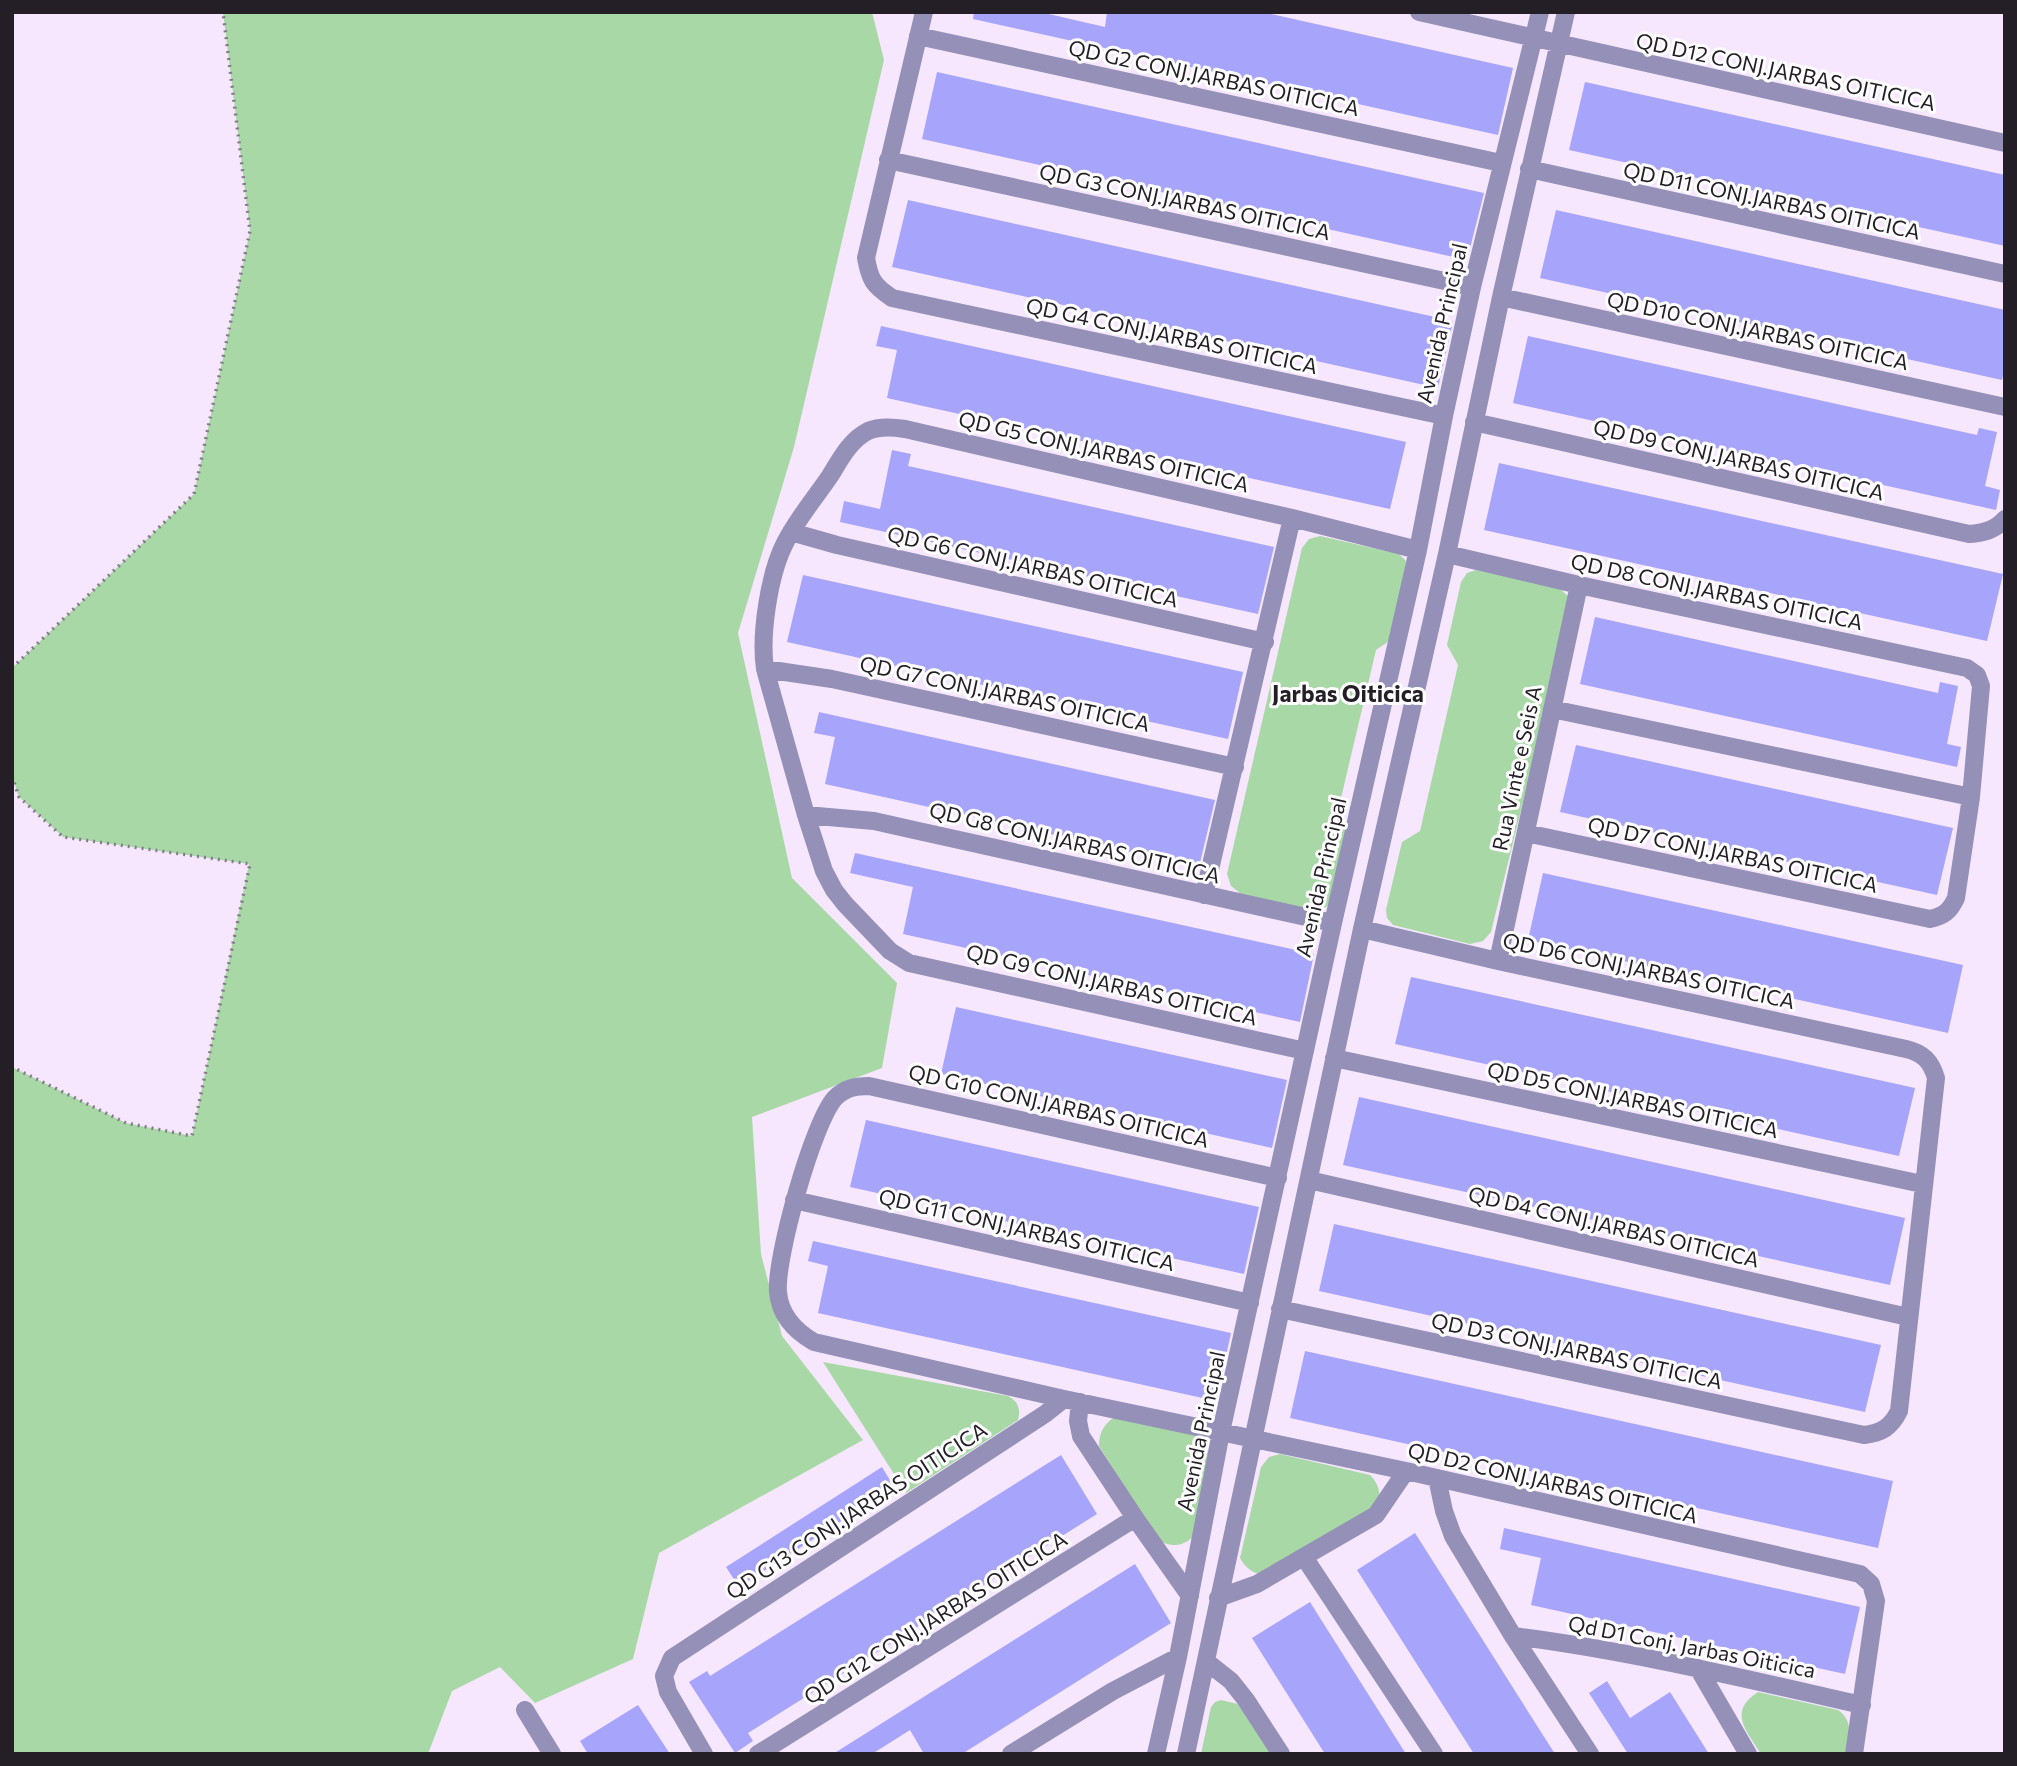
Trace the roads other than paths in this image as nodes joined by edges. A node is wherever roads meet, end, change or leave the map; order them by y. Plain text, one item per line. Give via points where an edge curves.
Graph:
1 (924, 12) edge
2 (1419, 12) edge
3 (1540, 12) edge
4 (1566, 12) edge
5 (918, 36) junction
6 (1533, 37) junction
7 (1558, 44) junction
8 (2005, 143) edge
9 (888, 160) junction
10 (1501, 163) junction
11 (1529, 169) junction
12 (2005, 274) edge
13 (1472, 287) junction
14 (1501, 297) junction
15 (2005, 407) edge
16 (1444, 416) junction
17 (1474, 422) junction
18 (1292, 518) junction
19 (1999, 524) edge
20 (791, 532) junction
21 (1418, 550) junction
22 (1447, 554) junction
23 (1579, 585) junction
24 (1265, 642) junction
25 (765, 669) junction
26 (1552, 709) junction
27 (1376, 737) junction
28 (1404, 743) junction
29 (1236, 766) junction
30 (1971, 797) junction
31 (806, 815) junction
32 (1526, 833) junction
33 (1204, 895) junction
34 (1333, 923) junction
35 (1362, 929) junction
36 (1498, 961) junction
37 (909, 962) joint
38 (1305, 1051) junction
39 (1334, 1058) junction
40 (1278, 1178) junction
41 (1309, 1180) junction
42 (1922, 1184) junction
43 (794, 1200) junction
44 (1250, 1303) junction
45 (1280, 1309) junction
46 (1908, 1317) junction
47 (1072, 1401) junction
48 (1221, 1432) junction
49 (1252, 1439) junction
50 (1406, 1471) junction
51 (1437, 1478) junction
52 (1135, 1518) junction
53 (1304, 1557) junction
54 (1190, 1596) junction
55 (1218, 1598) junction
56 (1513, 1636) junction
57 (1178, 1657) junction
58 (1207, 1662) junction
59 (1698, 1668) junction
60 (1862, 1704) junction
61 (525, 1710) dead end
62 (552, 1754) edge
63 (704, 1754) edge
64 (758, 1754) edge
65 (1011, 1754) edge
66 (1156, 1754) edge
67 (1186, 1754) edge
68 (1281, 1754) edge
69 (1434, 1754) edge
70 (1590, 1754) edge
71 (1748, 1754) edge
72 (1854, 1754) edge

1 - 5 street
2 - 6 street, QD D12 CONJ.JARBAS OITICICA
3 - 6 street, Avenida Principal
4 - 7 street
5 - 9 street
5 - 10 street, QD G2 CONJ.JARBAS OITICICA
6 - 7 street, QD D12 CONJ.JARBAS OITICICA
6 - 10 street, Avenida Principal
7 - 8 street, QD D12 CONJ.JARBAS OITICICA
7 - 11 street
9 - 13 street, QD G3 CONJ.JARBAS OITICICA
9 - 16 street, QD G4 CONJ.JARBAS OITICICA via 866,258 877,288 892,298
10 - 13 street, Avenida Principal
11 - 12 street, QD D11 CONJ.JARBAS OITICICA
11 - 14 street
13 - 16 street, Avenida Principal
14 - 15 street, QD D10 CONJ.JARBAS OITICICA
14 - 17 street
16 - 21 street, Avenida Principal
17 - 19 street, QD D9 CONJ.JARBAS OITICICA via 1969,534
17 - 22 street
18 - 20 street, QD G5 CONJ.JARBAS OITICICA via 889,427 869,431 852,443
18 - 21 street, QD G5 CONJ.JARBAS OITICICA
18 - 24 street
20 - 24 street, QD G6 CONJ.JARBAS OITICICA
20 - 25 street, QD G5 CONJ.JARBAS OITICICA via 776,564 764,626
21 - 27 street, Avenida Principal
22 - 23 street, QD D8 CONJ.JARBAS OITICICA
22 - 28 street
23 - 26 street, Rua Vinte e Seis A
23 - 30 street, QD D8 CONJ.JARBAS OITICICA via 1967,668 1982,686
24 - 29 street
25 - 29 street, QD G7 CONJ.JARBAS OITICICA via 832,679
25 - 31 street, QD G5 CONJ.JARBAS OITICICA
26 - 30 street
26 - 32 street, Rua Vinte e Seis A
27 - 28 street
27 - 34 street, Avenida Principal
28 - 35 street
29 - 33 street
30 - 32 street, QD D7 CONJ.JARBAS OITICICA via 1956,898 1942,917 1930,919
31 - 33 street, QD G8 CONJ.JARBAS OITICICA via 874,821
31 - 37 street, QD G5 CONJ.JARBAS OITICICA via 834,890 890,951
32 - 36 street, Rua Vinte e Seis A
33 - 34 street, QD G8 CONJ.JARBAS OITICICA
34 - 38 street, Avenida Principal
35 - 36 street, QD D6 CONJ.JARBAS OITICICA
35 - 39 street
36 - 42 street, QD D6 CONJ.JARBAS OITICICA via 1917,1052 1933,1067 1936,1077
37 - 38 street, QD G9 CONJ.JARBAS OITICICA
38 - 40 street, Avenida Principal
39 - 41 street
39 - 42 street, QD D5 CONJ.JARBAS OITICICA
40 - 43 street, QD G10 CONJ.JARBAS OITICICA via 856,1086 833,1100 822,1119
40 - 44 street, Avenida Principal
41 - 45 street
41 - 46 street, QD D4 CONJ.JARBAS OITICICA
42 - 46 street
43 - 44 street, QD G11 CONJ.JARBAS OITICICA
43 - 47 street via 778,1291 785,1314 799,1333 814,1342
44 - 48 street, Avenida Principal
45 - 46 street, QD D3 CONJ.JARBAS OITICICA via 1864,1436 1886,1429 1899,1411
45 - 49 street
47 - 48 street
47 - 52 street via 1081,1436
47 - 63 street, QD G13 CONJ.JARBAS OITICICA via 1045,1414 672,1658 664,1676 668,1692
48 - 49 street, QD D2 CONJ.JARBAS OITICICA
48 - 54 street, Avenida Principal
49 - 50 street, QD D2 CONJ.JARBAS OITICICA
49 - 55 street
50 - 51 street, QD D2 CONJ.JARBAS OITICICA
50 - 53 street via 1376,1515
51 - 56 street via 1453,1536
51 - 60 street, QD D2 CONJ.JARBAS OITICICA via 1860,1574 1871,1584 1876,1601
52 - 54 street
52 - 64 street, QD G12 CONJ.JARBAS OITICICA
53 - 55 street via 1257,1584
53 - 69 street
54 - 57 street, Avenida Principal
55 - 58 street
56 - 59 street, Qd D1 Conj. Jarbas Oiticica
56 - 70 street
57 - 65 street
57 - 66 street, Avenida Principal
58 - 67 street
58 - 68 street via 1231,1681
59 - 60 street, Qd D1 Conj. Jarbas Oiticica
59 - 71 street
60 - 72 street
61 - 62 street

